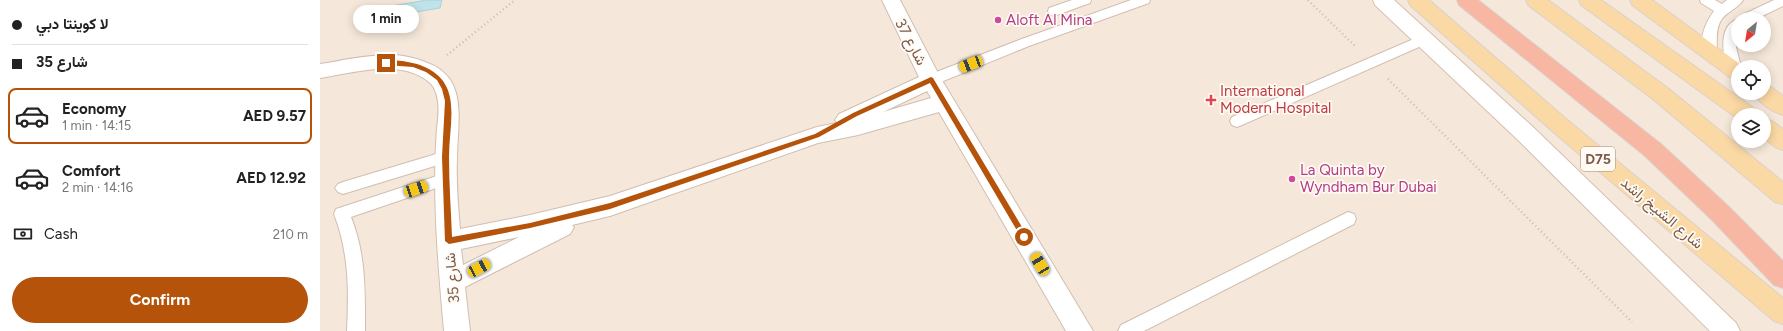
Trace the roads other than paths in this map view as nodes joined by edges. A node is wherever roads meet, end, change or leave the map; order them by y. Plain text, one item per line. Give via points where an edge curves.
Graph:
1 (891, 0) edge
2 (1085, 0) edge
3 (1144, 0) edge
4 (1382, 0) edge
5 (1417, 0) edge
6 (1466, 0) edge
7 (1535, 0) edge
8 (1588, 0) edge
9 (1639, 0) edge
10 (1706, 0) edge
11 (1783, 1) edge
12 (1728, 4) edge
13 (1054, 10) dead end
14 (1760, 12) edge
15 (1731, 37) edge
16 (1423, 40) junction
17 (1710, 53) junction
18 (1731, 60) edge
19 (1731, 69) edge
20 (320, 71) edge
21 (931, 80) junction
22 (1771, 98) edge
23 (945, 102) junction
24 (1783, 107) edge
25 (1738, 108) edge
26 (1237, 121) dead end
27 (1771, 132) edge
28 (817, 135) junction
29 (1783, 141) edge
30 (446, 157) junction
31 (446, 179) junction
32 (343, 188) dead end
33 (1783, 195) edge
34 (610, 206) junction
35 (1348, 219) dead end
36 (449, 241) junction
37 (1783, 277) edge
38 (452, 282) junction
39 (1783, 314) edge
40 (356, 331) edge
41 (457, 331) edge
42 (1080, 331) edge
43 (1127, 331) edge
44 (1727, 331) edge

1 - 21 street, شارع 37
2 - 13 lane
3 - 21 lane
4 - 16 street
5 - 39 main road, شارع الشيخ راشد / D75 via 1558,124
6 - 37 highway via 1653,151 1701,194
7 - 33 main road via 1643,79
8 - 25 main road
9 - 17 main road
10 - 12 lane
11 - 14 lane
12 - 17 lane via 1716,17 1709,33
15 - 18 lane
16 - 26 lane
16 - 44 street via 1526,134
17 - 19 main road
20 - 30 street, شارع 35 via 376,63 413,65 428,70 439,78 448,101
21 - 23 street, شارع 37
21 - 28 street
22 - 24 main road
23 - 28 street via 858,127
23 - 42 street, شارع 37
27 - 29 main road
28 - 34 street
30 - 31 street, شارع 35
30 - 32 lane
31 - 36 street, شارع 35
31 - 40 lane via 342,214 352,240 357,270
34 - 36 street via 530,226
34 - 38 street via 532,241
35 - 43 lane
36 - 38 street, شارع 35
38 - 41 street, شارع 35

